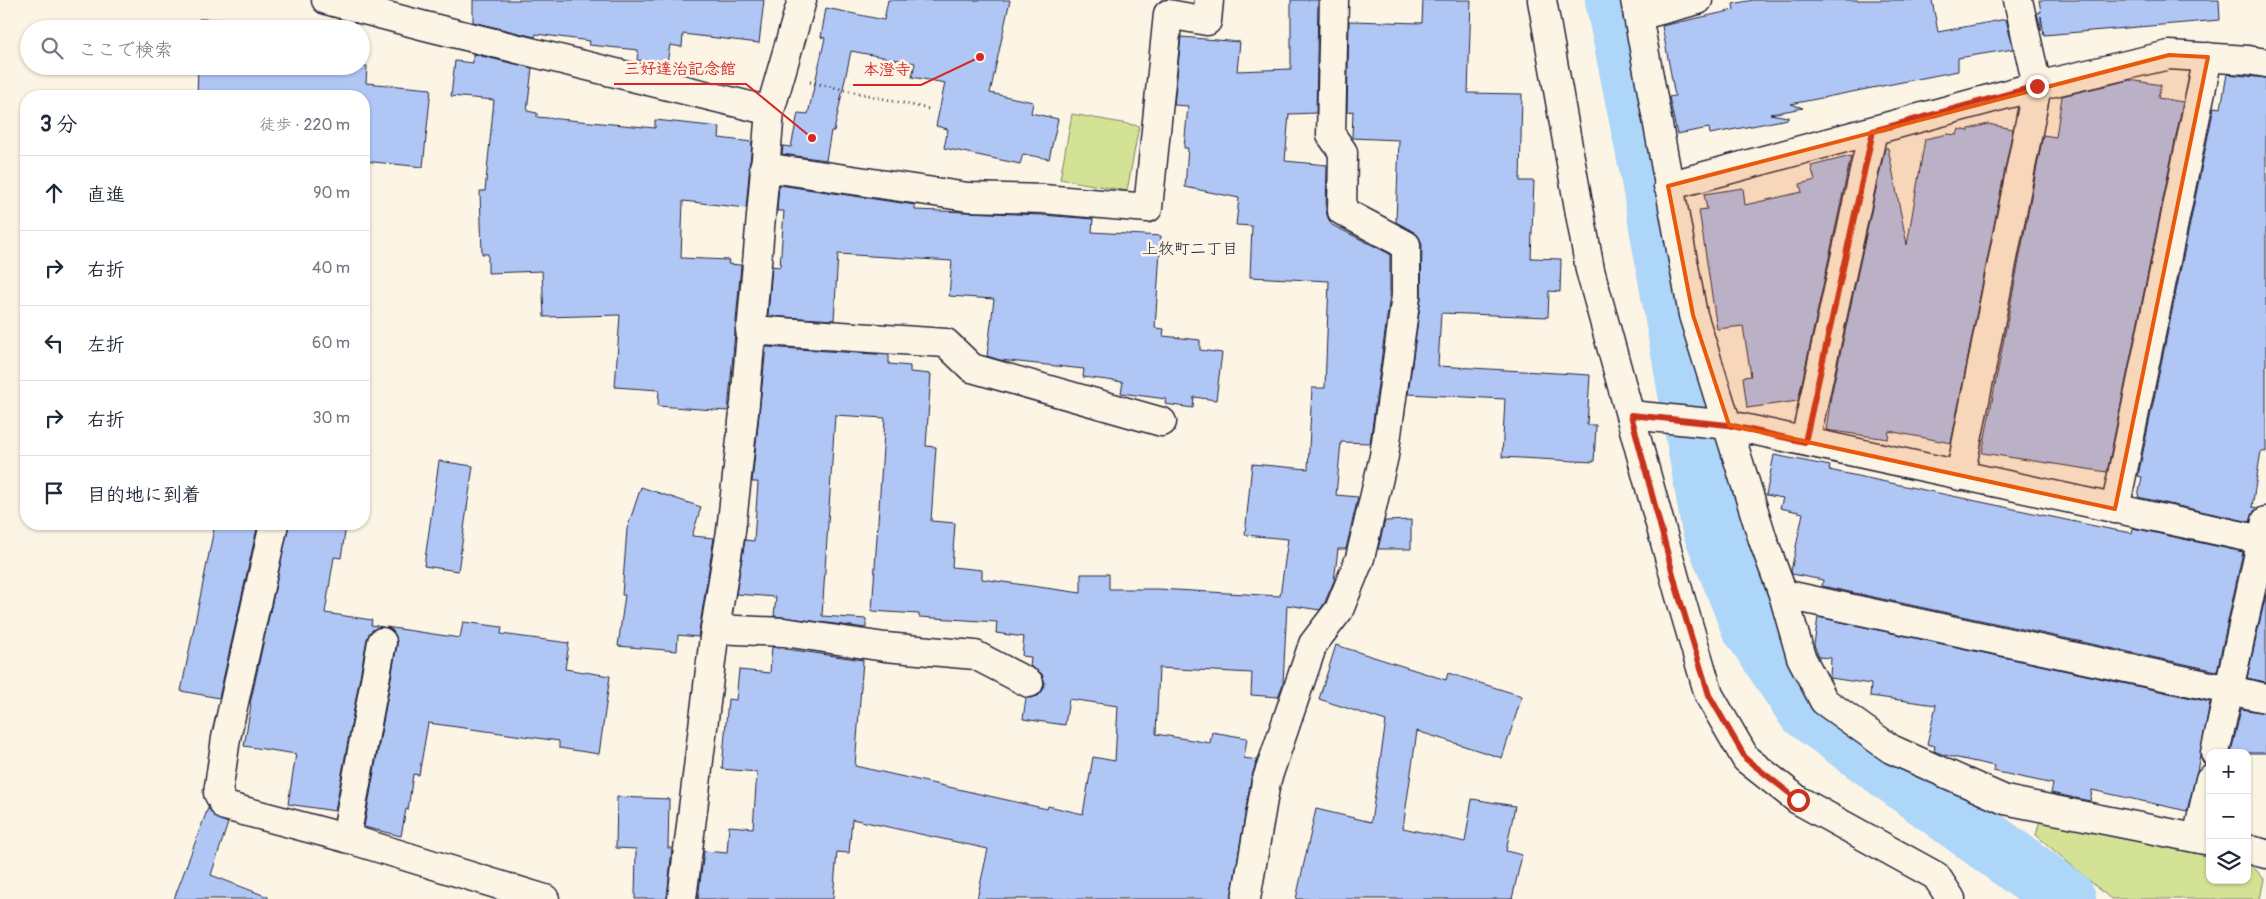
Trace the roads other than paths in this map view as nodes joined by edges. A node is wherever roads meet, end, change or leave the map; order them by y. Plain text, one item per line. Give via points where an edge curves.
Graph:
1 (326, 0) edge
2 (802, 0) edge
3 (1208, 0) edge
4 (1334, 0) edge
5 (1542, 0) edge
6 (1698, 0) edge
7 (2018, 0) edge
8 (1637, 8) edge
9 (2208, 57) junction
10 (2266, 63) edge
11 (2037, 86) junction
12 (770, 111) junction
13 (1873, 131) junction
14 (764, 167) junction
15 (1668, 186) junction
16 (750, 330) junction
17 (1631, 415) junction
18 (1162, 422) dead end
19 (1728, 425) junction
20 (1805, 442) junction
21 (1960, 476) junction
22 (2115, 509) junction
23 (273, 530) edge
24 (2265, 534) edge
25 (1783, 594) junction
26 (715, 629) junction
27 (382, 642) dead end
28 (1029, 683) dead end
29 (2229, 690) junction
30 (2266, 698) edge
31 (2217, 749) edge
32 (2208, 794) edge
33 (346, 838) junction
34 (2203, 840) edge
35 (2251, 851) edge
36 (2266, 854) edge
37 (545, 899) edge
38 (682, 899) edge
39 (1246, 899) edge
40 (1951, 899) edge

1 - 12 street
2 - 12 street
3 - 14 street via 1207,21 1168,14 1148,208 1042,199 968,197
4 - 39 street via 1331,135 1343,152 1342,211 1406,245 1406,296 1384,456 1360,558 1339,610 1313,644 1266,782
5 - 17 street via 1590,270
6 - 8 street
7 - 11 street
8 - 15 street
9 - 10 street
9 - 11 street via 2169,55
9 - 22 street
11 - 13 street
11 - 21 street
12 - 14 street
13 - 15 street
13 - 20 street
14 - 16 street
15 - 19 street via 1693,314
16 - 18 street via 946,343 972,368
16 - 26 street via 731,532
17 - 19 street
17 - 40 street via 1709,695 1746,759 1798,800 1936,876
19 - 20 street
19 - 25 street
20 - 21 street
21 - 22 street
22 - 24 street
23 - 33 street via 226,738 218,793 225,806
24 - 29 street
25 - 29 street
25 - 34 street via 1801,657 1824,701 1891,749 2005,800
26 - 28 street via 784,632 885,647 975,654
26 - 38 street
27 - 33 street
29 - 30 street
29 - 31 street
32 - 34 street
33 - 37 street
35 - 36 street

